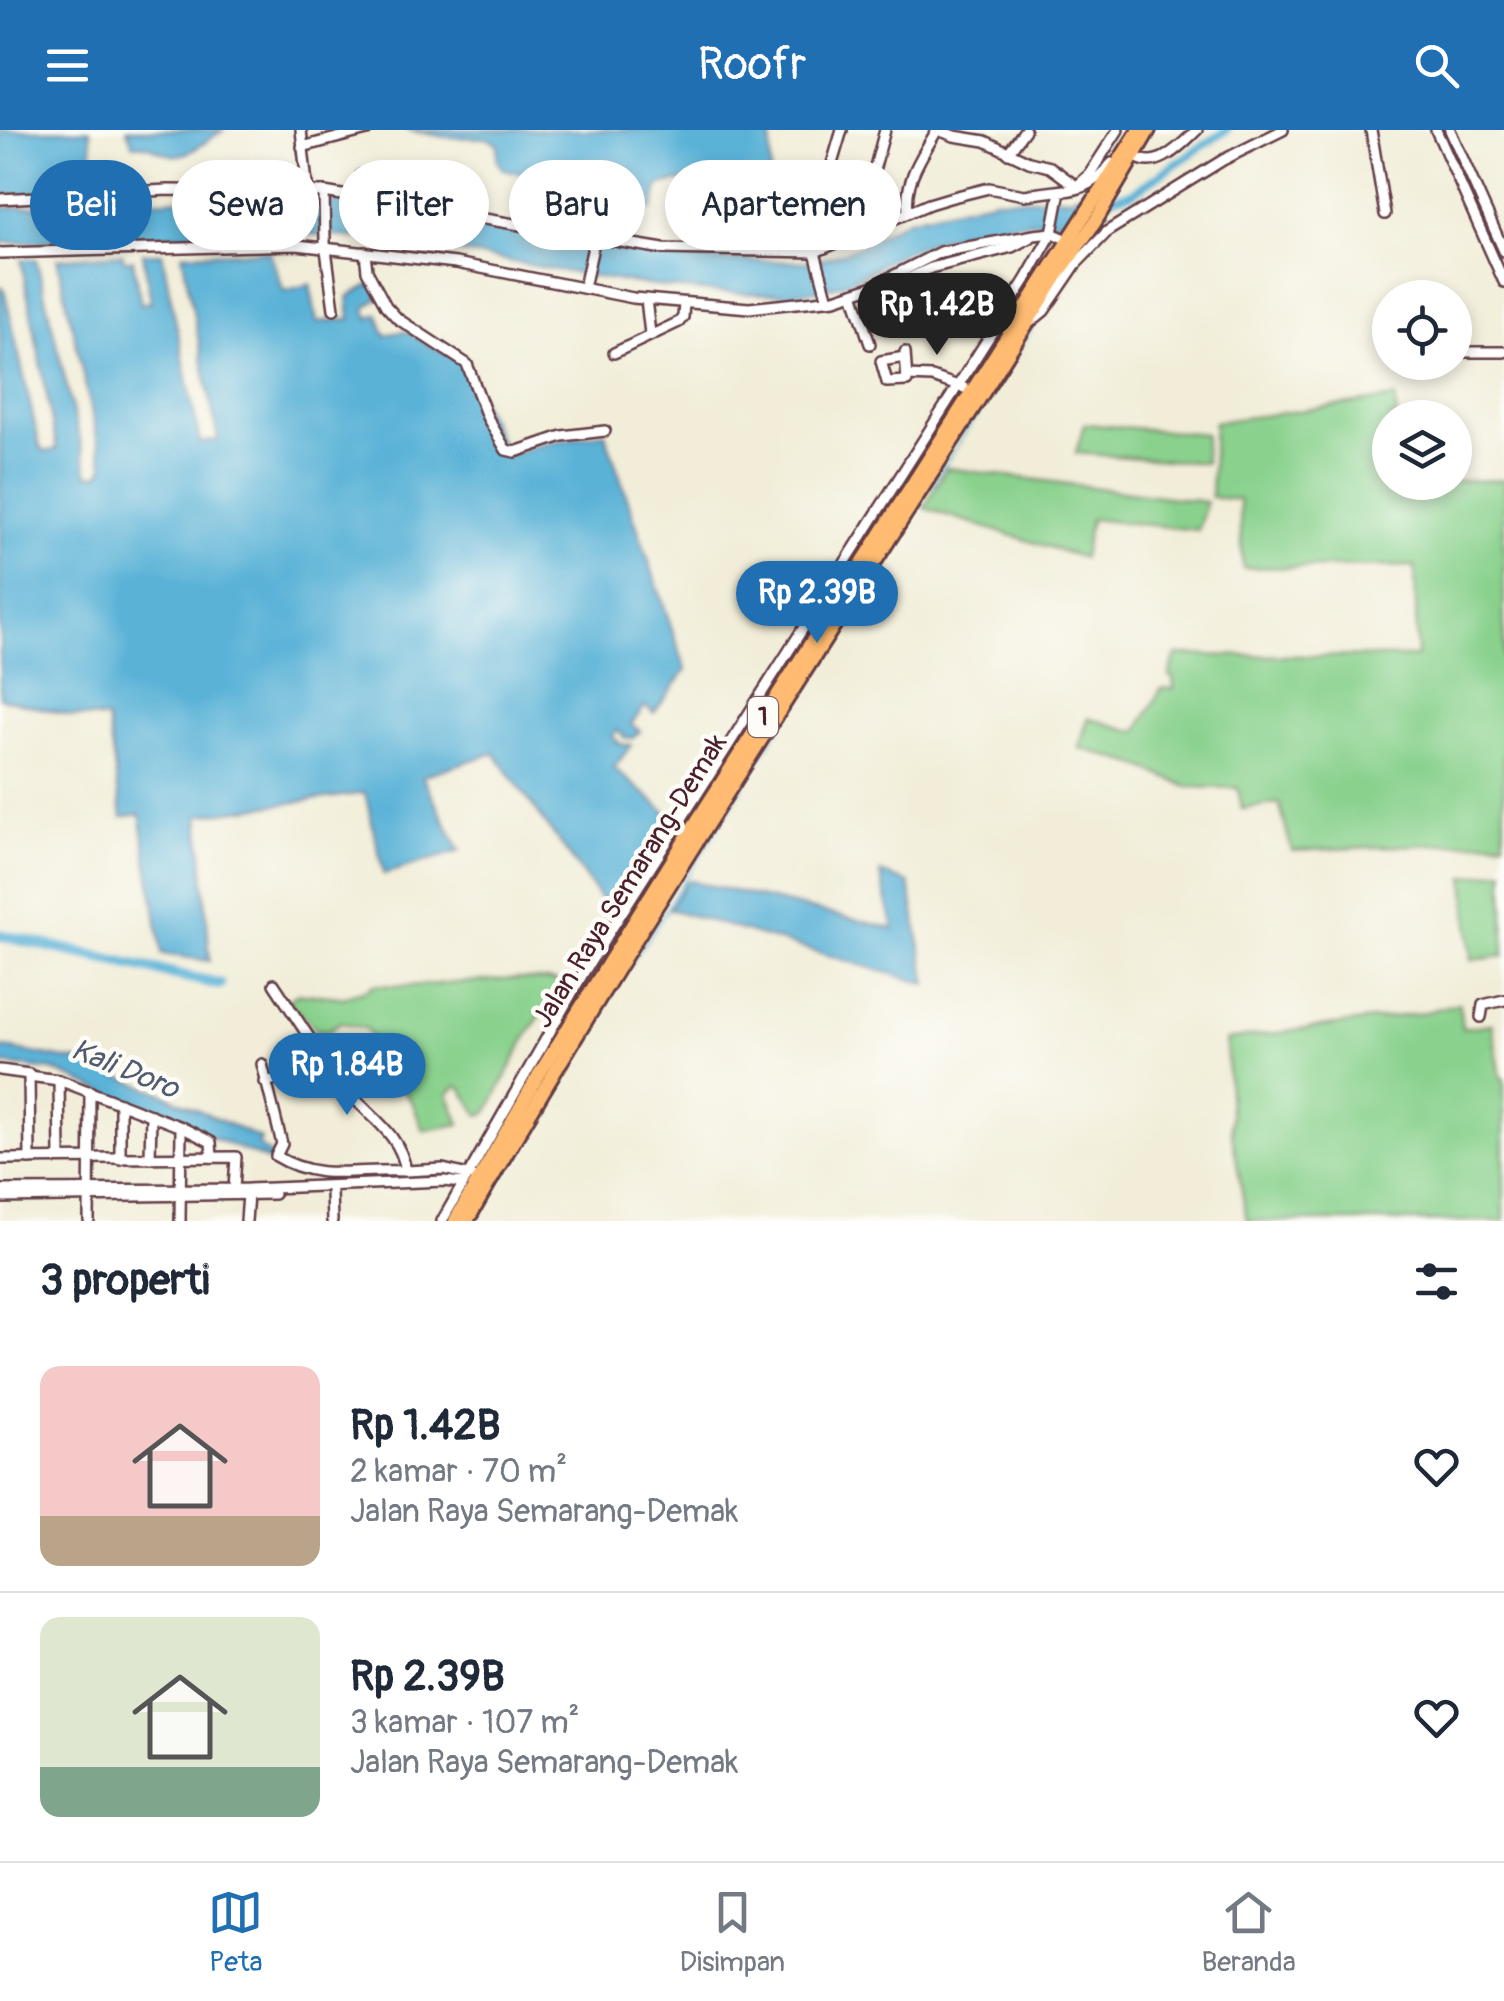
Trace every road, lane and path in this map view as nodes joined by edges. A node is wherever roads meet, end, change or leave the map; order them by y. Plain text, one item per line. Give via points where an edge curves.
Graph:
1 (301, 130) edge
2 (366, 130) edge
3 (842, 130) edge
4 (885, 130) edge
5 (938, 130) edge
6 (991, 130) edge
7 (1025, 130) edge
8 (1118, 130) edge
9 (1198, 130) edge
10 (1283, 130) edge
11 (1371, 130) edge
12 (1436, 130) edge
13 (1450, 130) edge
14 (1137, 131) edge
15 (985, 141) junction
16 (302, 147) junction
17 (1008, 154) junction
18 (1134, 156) junction
19 (304, 160) edge
20 (833, 160) edge
21 (877, 160) edge
22 (1116, 177) junction
23 (1078, 188) junction
24 (172, 191) edge
25 (1060, 194) junction
26 (319, 195) edge
27 (324, 196) junction
28 (339, 197) edge
29 (0, 199) edge
30 (908, 212) junction
31 (1385, 214) dead end
32 (1089, 221) junction
33 (1054, 228) junction
34 (1068, 240) junction
35 (326, 246) junction
36 (645, 246) edge
37 (592, 250) edge
38 (815, 250) edge
39 (773, 251) joint
40 (1504, 251) edge
41 (365, 252) junction
42 (0, 253) edge
43 (816, 255) junction
44 (890, 282) junction
45 (1504, 282) edge
46 (584, 287) junction
47 (854, 293) junction
48 (646, 299) junction
49 (828, 300) junction
50 (684, 303) junction
51 (334, 309) dead end
52 (1026, 326) junction
53 (901, 329) dead end
54 (650, 334) junction
55 (870, 344) dead end
56 (1472, 352) edge
57 (1504, 352) edge
58 (614, 353) dead end
59 (907, 376) junction
60 (964, 389) junction
61 (605, 431) dead end
62 (858, 577) junction
63 (584, 972) junction
64 (600, 976) junction
65 (274, 984) dead end
66 (1504, 1000) edge
67 (1481, 1017) dead end
68 (262, 1064) dead end
69 (329, 1066) junction
70 (0, 1070) edge
71 (29, 1076) junction
72 (59, 1080) junction
73 (265, 1082) junction
74 (90, 1091) junction
75 (120, 1103) junction
76 (151, 1115) junction
77 (181, 1128) junction
78 (212, 1156) junction
79 (60, 1158) junction
80 (91, 1158) junction
81 (150, 1158) junction
82 (180, 1158) junction
83 (0, 1159) edge
84 (30, 1159) junction
85 (120, 1159) junction
86 (406, 1170) junction
87 (390, 1176) junction
88 (328, 1182) junction
89 (470, 1186) junction
90 (234, 1188) junction
91 (248, 1192) junction
92 (180, 1193) junction
93 (0, 1194) edge
94 (90, 1194) junction
95 (89, 1221) edge
96 (180, 1221) edge
97 (246, 1221) edge
98 (332, 1221) edge
99 (442, 1221) edge
100 (455, 1221) edge
101 (466, 1221) edge

1 - 16 street
2 - 16 street
3 - 20 street
4 - 21 street
5 - 15 street
5 - 30 street via 911,174
6 - 15 street
7 - 17 street
8 - 23 street
9 - 18 street via 1152,163
10 - 52 street via 1108,230
11 - 31 street
12 - 45 street
13 - 40 street
14 - 18 highway, 1
14 - 22 highway, 1
14 - 23 street via 1112,163
15 - 17 street
16 - 19 street
17 - 23 street via 1054,168
18 - 22 highway, 1
22 - 32 highway, 1
23 - 25 street
24 - 29 street
25 - 30 street via 989,188
25 - 33 street
26 - 27 street
27 - 28 street
27 - 35 street
30 - 43 street
32 - 34 highway, Jalan Raya Semarang-Demak / 1
32 - 52 highway, Jalan Raya Semarang-Demak / 1
33 - 34 street
33 - 44 street via 940,252
33 - 60 street
34 - 60 highway, Jalan Raya Semarang-Demak / 1
35 - 41 street
35 - 42 street
35 - 51 street
36 - 39 street
37 - 46 street
38 - 43 street
39 - 43 street
41 - 46 street
41 - 61 street via 367,271 386,306 467,364 506,450
43 - 49 street
44 - 47 street
44 - 53 street
46 - 48 street
47 - 49 street
47 - 55 street
48 - 50 street
48 - 54 street
49 - 50 street via 748,308
50 - 54 street via 682,320
52 - 62 highway, Jalan Raya Semarang-Demak / 1
54 - 58 street
56 - 57 street
59 - 59 street via 905,354 880,363 889,384 905,383
59 - 60 street
60 - 62 highway, Jalan Raya Semarang-Demak / 1
60 - 63 street
62 - 64 highway, Jalan Raya Semarang-Demak / 1
62 - 89 highway, Jalan Raya Semarang-Demak / 1 via 545,1084
63 - 64 street
63 - 89 street
64 - 89 highway, Jalan Raya Semarang-Demak / 1
65 - 69 street
66 - 67 street via 1482,1005
68 - 73 street
69 - 73 street
69 - 86 street via 399,1145
70 - 71 street
71 - 72 street
71 - 84 street
72 - 74 street
72 - 79 street
73 - 88 street via 282,1144 276,1156
74 - 75 street
74 - 80 street
75 - 76 street
75 - 85 street
76 - 77 street
76 - 81 street
77 - 78 street via 210,1142
77 - 82 street
78 - 82 street
78 - 90 street via 236,1157
79 - 80 street
79 - 84 street
80 - 85 street
80 - 94 street
81 - 82 street
81 - 85 street
82 - 92 street
83 - 84 street
86 - 87 street
86 - 89 street via 444,1169
87 - 88 street
87 - 89 street
88 - 89 street
88 - 91 street
88 - 98 street
89 - 99 street
89 - 100 highway, Jalan Raya Semarang-Demak / 1
89 - 101 highway, Jalan Raya Semarang-Demak / 1
90 - 91 street
90 - 92 street
91 - 92 street
91 - 97 street
92 - 94 street
92 - 96 street
93 - 94 street
94 - 95 street

